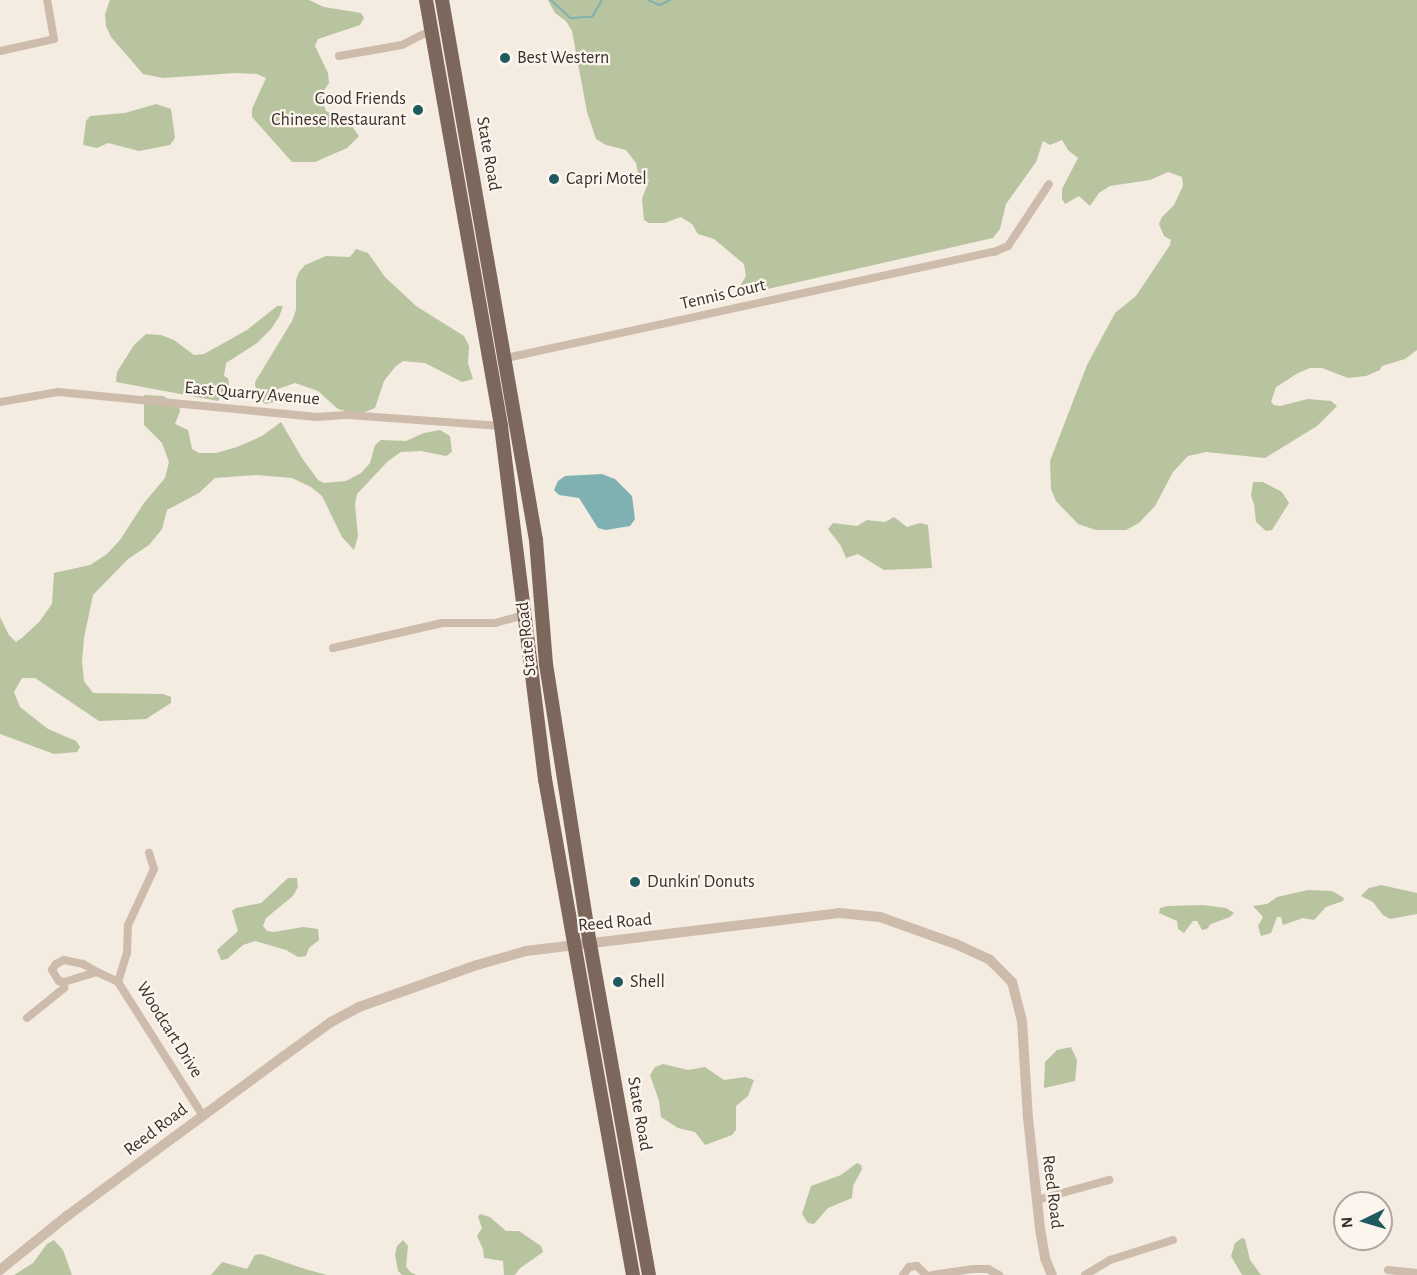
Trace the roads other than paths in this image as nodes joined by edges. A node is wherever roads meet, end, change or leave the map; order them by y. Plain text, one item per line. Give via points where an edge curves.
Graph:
1 (47, 0) edge
2 (426, 0) edge
3 (442, 0) edge
4 (431, 30) junction
5 (0, 51) edge
6 (339, 56) dead end
7 (472, 165) junction
8 (456, 168) junction
9 (1049, 184) dead end
10 (500, 326) junction
11 (484, 329) junction
12 (506, 358) junction
13 (0, 402) edge
14 (501, 426) junction
15 (525, 615) junction
16 (333, 648) dead end
17 (546, 664) junction
18 (531, 665) junction
19 (149, 853) dead end
20 (574, 944) junction
21 (590, 944) junction
22 (97, 972) junction
23 (64, 982) junction
24 (118, 982) junction
25 (27, 1017) dead end
26 (203, 1116) junction
27 (1109, 1180) dead end
28 (1036, 1200) junction
29 (1173, 1240) dead end
30 (0, 1270) edge
31 (1388, 1270) dead end
32 (1417, 1274) edge
33 (633, 1275) edge
34 (649, 1275) edge
35 (903, 1275) edge
36 (926, 1275) edge
37 (932, 1275) edge
38 (999, 1275) edge
39 (1052, 1275) edge
40 (1085, 1275) edge

1 - 5 street via 54,39
2 - 4 main road, State Road
3 - 7 main road, State Road
4 - 6 street via 402,45
4 - 8 main road, State Road
7 - 8 street
7 - 10 main road, State Road
8 - 11 main road, State Road
9 - 12 street, Tennis Court via 1008,246 946,264
10 - 11 street
10 - 12 main road, State Road
11 - 14 main road, State Road
12 - 17 main road, State Road via 536,540
13 - 14 street, East Quarry Avenue via 58,392 317,417 348,415
14 - 15 main road, State Road
15 - 16 street via 495,623 431,625
15 - 18 main road, State Road
17 - 18 street
17 - 21 main road, State Road
18 - 20 main road, State Road via 545,779
19 - 24 street via 154,869 128,925 127,953
20 - 21 street, Reed Road
20 - 26 street, Reed Road via 488,962 346,1013
20 - 33 main road, State Road
21 - 28 street, Reed Road via 853,913 880,917 929,933 990,960 1012,982 1021,1009
21 - 34 main road, State Road
22 - 23 street
22 - 23 street, Woodcart Drive via 64,960 52,970
22 - 24 street, Woodcart Drive
23 - 25 street via 64,988
24 - 26 street, Woodcart Drive
26 - 30 street, Reed Road via 67,1215
27 - 28 street
28 - 39 street, Reed Road via 1045,1258
29 - 40 street via 1110,1260
31 - 32 street
35 - 36 street via 909,1267 917,1266
37 - 38 street via 972,1269 988,1269

